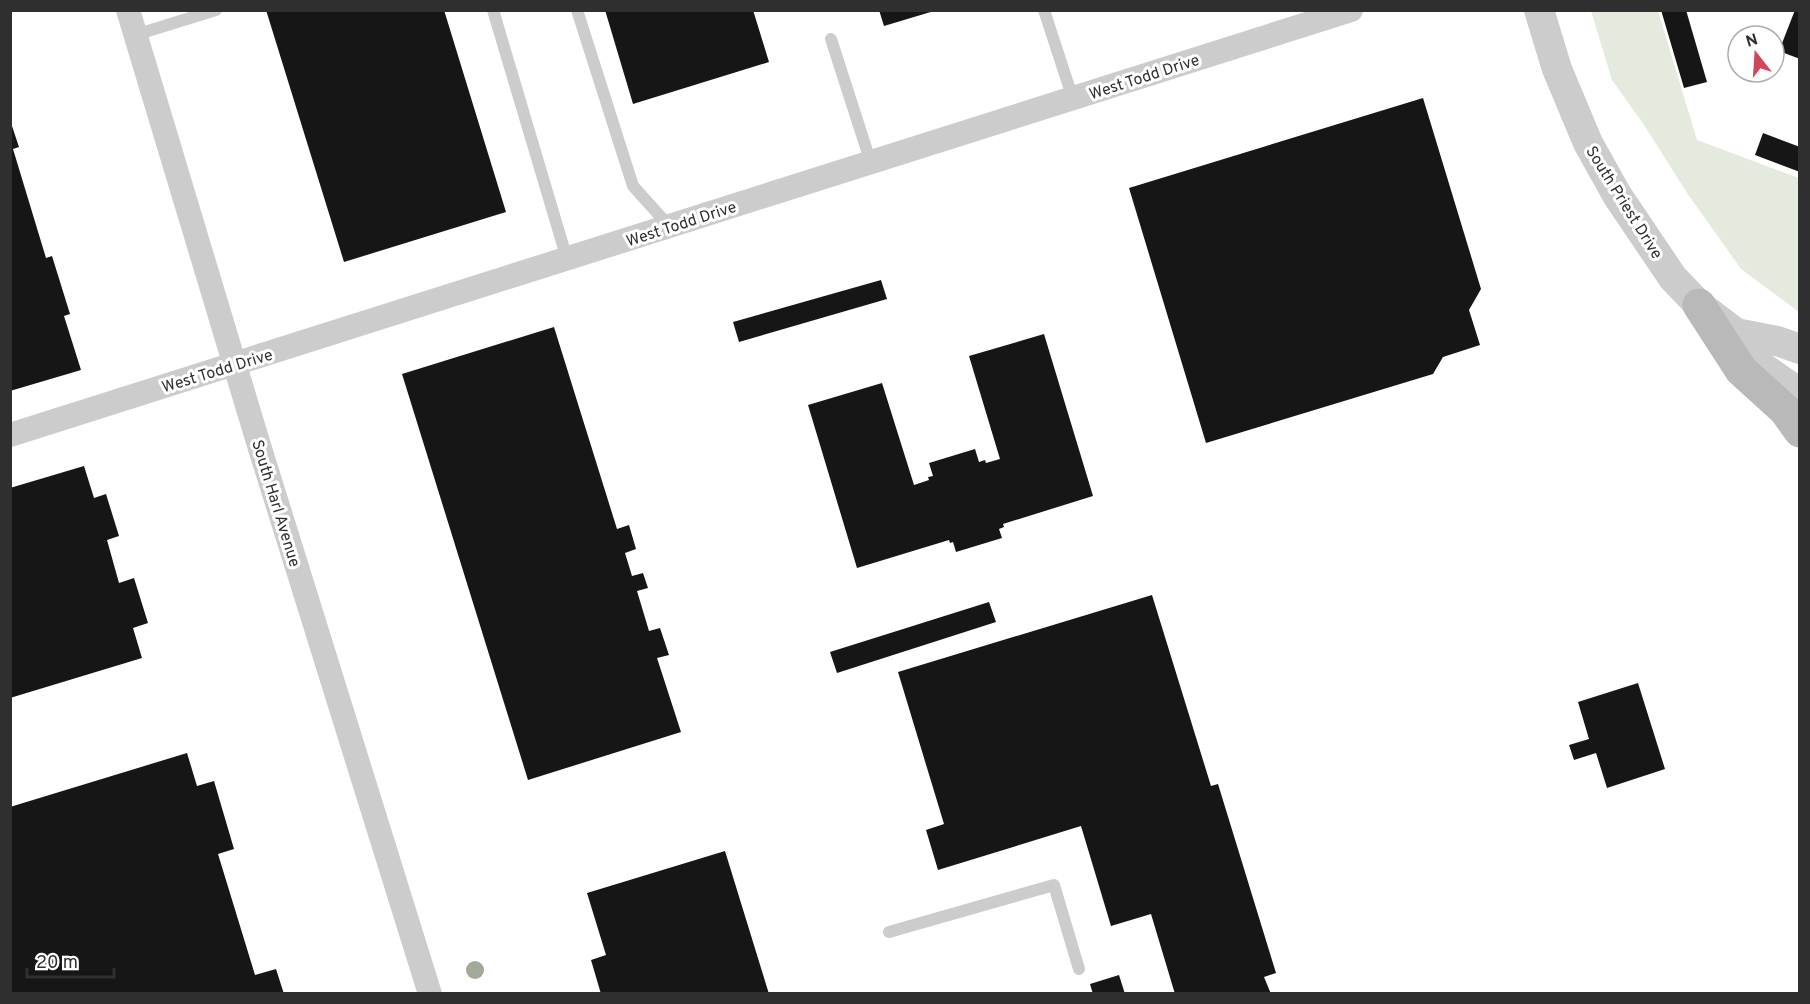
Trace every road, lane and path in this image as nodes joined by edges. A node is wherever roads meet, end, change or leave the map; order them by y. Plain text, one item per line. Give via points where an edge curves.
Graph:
1 (128, 10) edge
2 (216, 10) edge
3 (493, 10) edge
4 (577, 10) edge
5 (1044, 10) edge
6 (1351, 10) edge
7 (1539, 10) edge
8 (135, 35) junction
9 (831, 39) dead end
10 (1073, 99) junction
11 (871, 163) junction
12 (670, 227) junction
13 (567, 259) junction
14 (1699, 305) junction
15 (1736, 333) junction
16 (1800, 349) edge
17 (235, 365) junction
18 (1800, 393) edge
19 (1800, 431) edge
20 (10, 435) edge
21 (889, 932) dead end
22 (1079, 969) dead end
23 (430, 993) edge

1 - 8 street, South Harl Avenue
2 - 8 lane
3 - 13 lane
4 - 12 lane via 633,186
5 - 10 lane
6 - 10 street, West Todd Drive
7 - 14 street, South Priest Drive via 1557,69 1588,143 1617,195 1673,278
8 - 17 street, South Harl Avenue
9 - 11 lane
10 - 11 street, West Todd Drive
11 - 12 street, West Todd Drive
12 - 13 street, West Todd Drive
13 - 17 street, West Todd Drive
14 - 15 street, South Priest Drive
14 - 19 main road via 1741,370 1785,410
15 - 16 street, South Priest Drive
15 - 18 street, South Priest Drive via 1752,360
17 - 20 street, West Todd Drive
17 - 23 street, South Harl Avenue
21 - 22 lane via 1054,885

